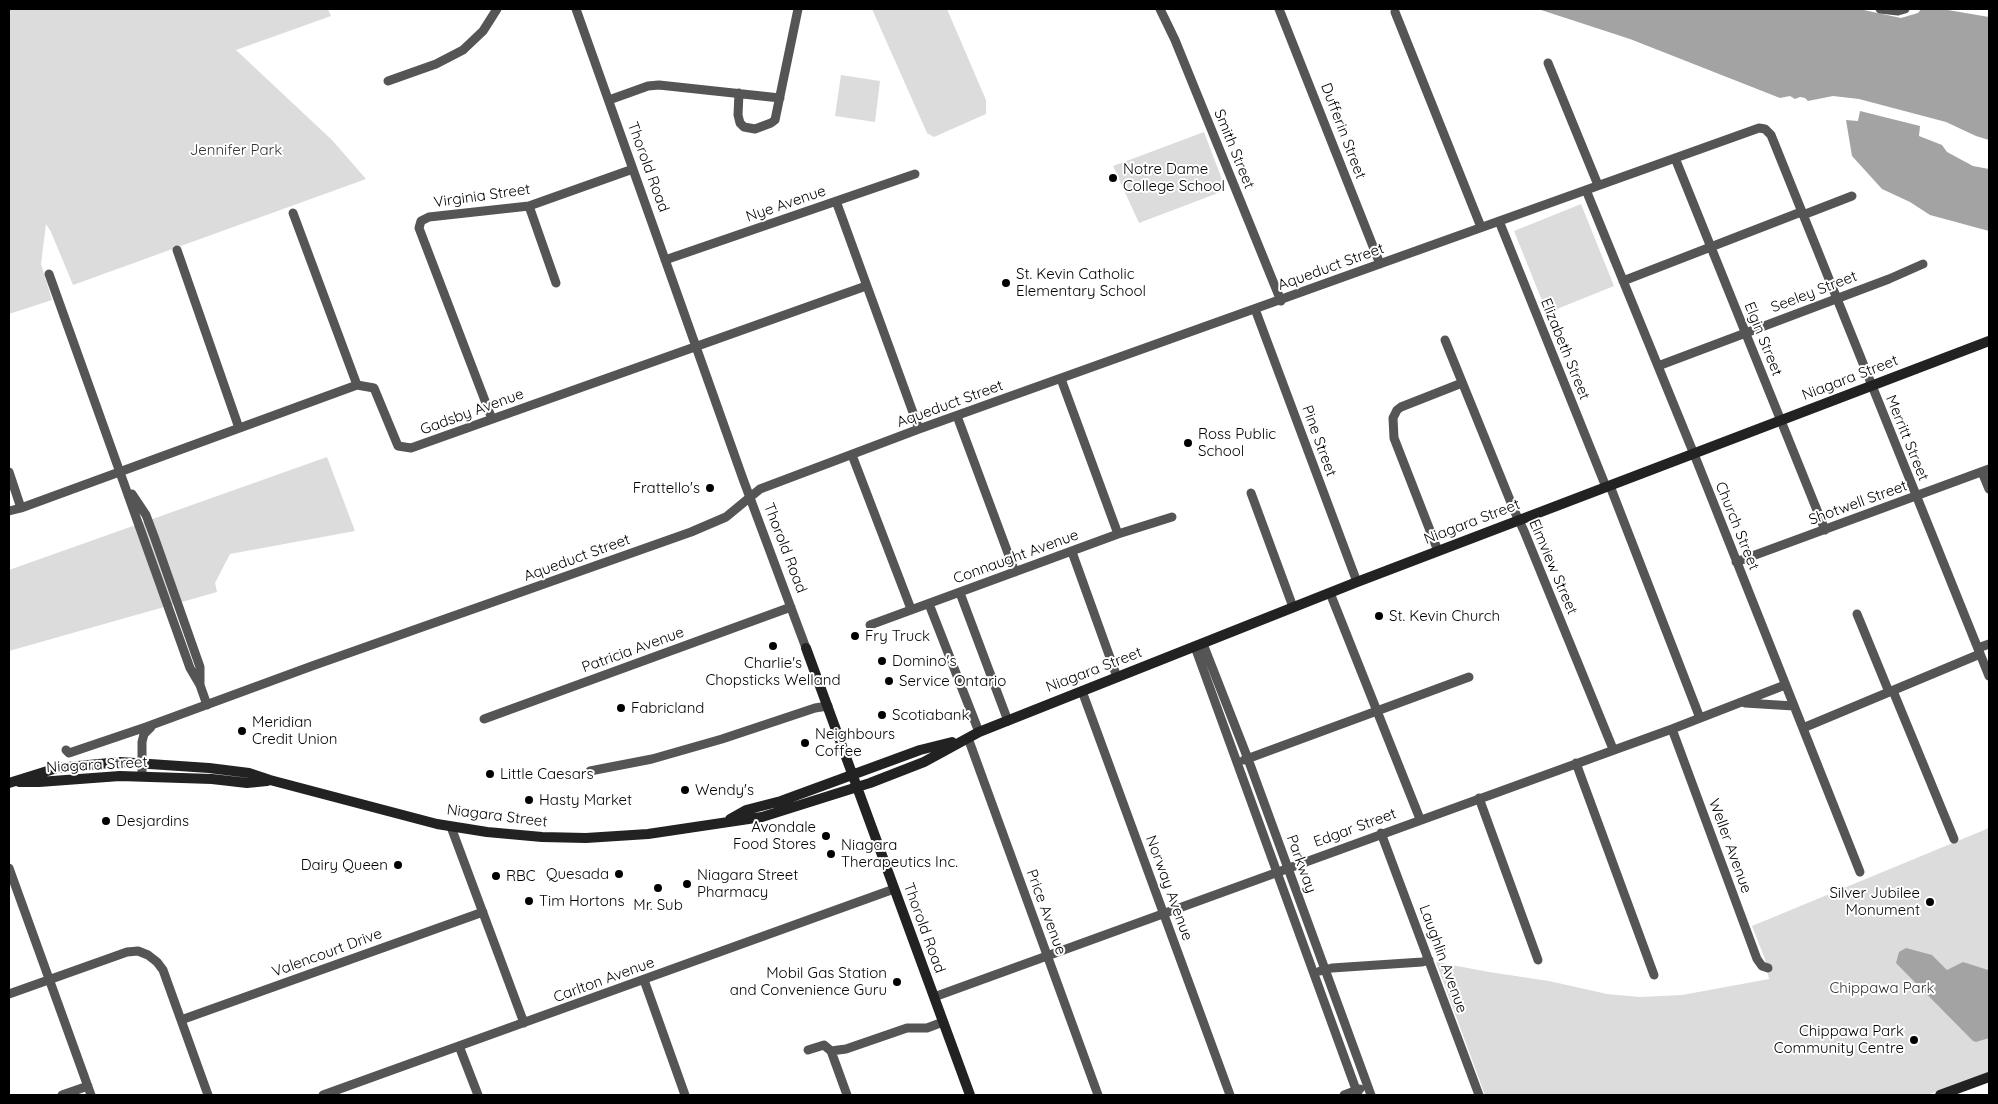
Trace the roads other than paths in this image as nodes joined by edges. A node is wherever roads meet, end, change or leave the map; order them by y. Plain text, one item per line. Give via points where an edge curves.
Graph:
1 (497, 9) edge
2 (576, 9) edge
3 (798, 9) edge
4 (1160, 9) edge
5 (1279, 9) edge
6 (1905, 9) edge
7 (1884, 10) edge
8 (1395, 12) dead end
9 (1548, 63) dead end
10 (388, 81) dead end
11 (739, 93) junction
12 (780, 98) junction
13 (608, 100) junction
14 (1765, 129) joint
15 (1675, 158) junction
16 (633, 170) junction
17 (915, 174) dead end
18 (1598, 185) junction
19 (1586, 190) junction
20 (1852, 196) dead end
21 (836, 201) junction
22 (529, 206) junction
23 (293, 213) dead end
24 (1802, 213) junction
25 (1499, 222) junction
26 (1481, 227) junction
27 (1711, 246) junction
28 (177, 250) dead end
29 (665, 260) junction
30 (1380, 264) junction
31 (1923, 264) dead end
32 (49, 274) dead end
33 (1623, 281) junction
34 (556, 283) dead end
35 (866, 286) junction
36 (1836, 298) junction
37 (1281, 301) junction
38 (1255, 309) junction
39 (1746, 333) junction
40 (1445, 340) dead end
41 (1989, 341) edge
42 (696, 346) junction
43 (1658, 366) junction
44 (1061, 379) junction
45 (1462, 384) junction
46 (356, 385) junction
47 (1871, 386) junction
48 (957, 416) junction
49 (492, 419) junction
50 (1782, 420) junction
51 (239, 428) junction
52 (919, 430) junction
53 (1693, 454) junction
54 (852, 455) junction
55 (1986, 471) edge
56 (9, 472) edge
57 (119, 472) junction
58 (1608, 487) junction
59 (1989, 489) edge
60 (1252, 493) dead end
61 (1916, 496) junction
62 (750, 498) junction
63 (22, 508) junction
64 (9, 511) edge
65 (1172, 517) dead end
66 (1519, 520) junction
67 (1825, 530) junction
68 (1118, 534) junction
69 (1438, 551) junction
70 (1072, 552) junction
71 (1736, 562) junction
72 (1015, 572) junction
73 (1357, 582) junction
74 (960, 593) junction
75 (1330, 593) junction
76 (929, 604) junction
77 (791, 607) junction
78 (1293, 607) junction
79 (911, 610) junction
80 (1857, 614) dead end
81 (870, 625) dead end
82 (1989, 644) edge
83 (1199, 645) junction
84 (806, 648) joint
85 (1979, 651) junction
86 (1989, 676) edge
87 (1117, 677) junction
88 (1469, 678) dead end
89 (1785, 685) junction
90 (1082, 690) junction
91 (1891, 691) junction
92 (1740, 704) junction
93 (207, 705) junction
94 (828, 706) junction
95 (1794, 706) junction
96 (1377, 712) junction
97 (1700, 718) junction
98 (484, 719) dead end
99 (1008, 721) junction
100 (153, 725) junction
101 (1803, 728) junction
102 (1672, 729) junction
103 (979, 732) junction
104 (968, 738) junction
105 (1614, 749) junction
106 (66, 750) dead end
107 (1248, 759) junction
108 (1236, 763) junction
109 (1576, 763) junction
110 (142, 764) junction
111 (590, 771) dead end
112 (852, 775) junction
113 (142, 776) junction
114 (270, 780) junction
115 (12, 782) edge
116 (856, 787) junction
117 (1479, 798) junction
118 (1420, 819) junction
119 (725, 822) junction
120 (451, 827) junction
121 (1381, 833) junction
122 (1954, 839) dead end
123 (1287, 867) junction
124 (9, 868) edge
125 (1276, 872) junction
126 (1860, 872) dead end
127 (894, 889) junction
128 (483, 912) junction
129 (1163, 913) junction
130 (1046, 955) junction
131 (1429, 960) junction
132 (1538, 960) dead end
133 (1768, 968) dead end
134 (1325, 969) junction
135 (1313, 973) junction
136 (1654, 975) dead end
137 (49, 979) junction
138 (644, 980) junction
139 (9, 994) edge
140 (934, 997) junction
141 (181, 1020) junction
142 (524, 1022) junction
143 (943, 1022) junction
144 (459, 1046) junction
145 (808, 1050) dead end
146 (831, 1051) junction
147 (1989, 1077) edge
148 (88, 1086) junction
149 (1369, 1091) edge
150 (1357, 1093) edge
151 (62, 1095) edge
152 (91, 1095) edge
153 (208, 1095) edge
154 (323, 1095) edge
155 (478, 1095) edge
156 (685, 1095) edge
157 (847, 1095) edge
158 (970, 1095) edge
159 (1098, 1095) edge
160 (1230, 1095) edge
161 (1344, 1095) edge
162 (1479, 1095) edge
163 (1940, 1095) edge

1 - 10 street via 483,31 464,50
2 - 13 street, Thorold Road
3 - 12 street
4 - 37 street, Smith Street
5 - 30 street, Dufferin Street
6 - 7 street
8 - 26 street
9 - 18 street
11 - 12 street
11 - 12 street via 739,121 747,129 756,129 775,120
11 - 13 street via 659,85
13 - 16 street, Thorold Road
14 - 15 street, Aqueduct Street via 1756,129
14 - 24 street, Merritt Street via 1771,135
15 - 18 street, Aqueduct Street
15 - 27 street, Elgin Street
16 - 22 street, Virginia Street
16 - 29 street, Thorold Road
17 - 21 street, Nye Avenue
18 - 19 street, Aqueduct Street
19 - 25 street, Aqueduct Street
19 - 33 street, Church Street
20 - 24 street
21 - 29 street, Nye Avenue
21 - 35 street
22 - 34 street
22 - 49 street, Virginia Street via 429,217 421,221 419,228
23 - 46 street
24 - 27 street
24 - 36 street, Merritt Street
25 - 26 street, Aqueduct Street
25 - 58 street, Elizabeth Street
26 - 30 street, Aqueduct Street
27 - 33 street
27 - 39 street, Elgin Street
28 - 51 street
29 - 42 street, Thorold Road
30 - 37 street, Aqueduct Street
31 - 36 street, Seeley Street
32 - 57 street
33 - 43 street, Church Street
35 - 42 street, Gadsby Avenue
35 - 52 street
36 - 39 street, Seeley Street
36 - 47 street, Merritt Street
37 - 38 street, Aqueduct Street
38 - 44 street, Aqueduct Street
38 - 73 street, Pine Street
39 - 43 street, Seeley Street
39 - 50 street, Elgin Street
40 - 45 street, Elmview Street
41 - 47 main road, Niagara Street
42 - 49 street, Gadsby Avenue
42 - 62 street, Thorold Road
43 - 53 street, Church Street
44 - 48 street, Aqueduct Street
44 - 68 street
45 - 66 street, Elmview Street
45 - 69 street via 1401,407 1392,420 1394,438
46 - 49 street, Gadsby Avenue via 374,388 398,446 411,448
46 - 51 street
47 - 50 main road, Niagara Street
47 - 61 street, Merritt Street
48 - 52 street, Aqueduct Street
48 - 72 street
50 - 53 main road, Niagara Street
50 - 67 street, Elgin Street
51 - 57 street
52 - 54 street, Aqueduct Street
53 - 58 main road, Niagara Street
53 - 71 street, Church Street
54 - 62 street, Aqueduct Street via 760,489
54 - 79 street
55 - 59 street
55 - 61 street, Shotwell Street
56 - 63 street
57 - 63 street
57 - 93 street via 190,668
58 - 66 main road, Niagara Street
58 - 97 street, Elizabeth Street
60 - 78 street
61 - 67 street, Shotwell Street
61 - 85 street, Merritt Street
62 - 77 street, Thorold Road
62 - 93 street, Aqueduct Street via 726,517 703,528
63 - 64 street
65 - 68 street, Connaught Avenue
66 - 69 main road, Niagara Street
66 - 105 street, Elmview Street
67 - 71 street, Shotwell Street
68 - 70 street, Connaught Avenue
69 - 73 main road, Niagara Street
70 - 72 street, Connaught Avenue
70 - 87 street
71 - 89 street, Church Street
72 - 74 street, Connaught Avenue
73 - 75 main road, Niagara Street
74 - 76 street, Connaught Avenue
74 - 99 street
75 - 78 main road, Niagara Street
75 - 96 street
76 - 79 street, Connaught Avenue
76 - 103 street
77 - 84 street, Thorold Road
77 - 98 street, Patricia Avenue
78 - 83 main road, Niagara Street
79 - 81 street, Connaught Avenue
80 - 91 street
82 - 85 street
83 - 87 main road, Niagara Street
83 - 107 street, Parkway
83 - 108 street, Parkway
84 - 94 main road, Thorold Road
85 - 86 street, Merritt Street
85 - 91 street
87 - 90 main road, Niagara Street
88 - 96 street
89 - 92 street, Edgar Street
89 - 95 street, Church Street
90 - 99 main road, Niagara Street
90 - 129 street, Norway Avenue
91 - 101 street
91 - 122 street
92 - 95 street
92 - 97 street, Edgar Street
93 - 100 street, Aqueduct Street
94 - 111 street via 652,759
94 - 112 main road, Thorold Road
95 - 101 street, Church Street
96 - 107 street
96 - 118 street
97 - 102 street, Edgar Street
99 - 103 main road, Niagara Street
100 - 106 street, Aqueduct Street via 69,753
100 - 110 street via 142,740
101 - 126 street, Church Street
102 - 105 street, Edgar Street
102 - 133 street, Weller Avenue via 1757,959
103 - 104 main road, Niagara Street
104 - 112 main road, Niagara Street via 920,750
104 - 116 main road, Niagara Street via 924,762
104 - 130 street, Price Avenue
105 - 109 street, Edgar Street
107 - 108 street
107 - 123 street, Parkway
108 - 125 street, Parkway
109 - 117 street, Edgar Street
109 - 136 street
110 - 113 street
110 - 114 main road, Niagara Street via 231,770
110 - 115 main road, Niagara Street via 57,768
112 - 116 main road, Thorold Road
112 - 119 main road, Niagara Street via 746,810
113 - 114 main road, Niagara Street via 247,783
113 - 115 main road, Niagara Street
114 - 120 main road, Niagara Street
116 - 119 main road, Niagara Street via 762,817
116 - 127 main road, Thorold Road
117 - 118 street, Edgar Street
117 - 132 street
118 - 121 street, Edgar Street
119 - 120 main road, Niagara Street via 648,834 586,838 521,836
120 - 128 street
121 - 123 street, Edgar Street
121 - 131 street, Laughlin Avenue
123 - 125 street, Edgar Street
123 - 134 street, Parkway
124 - 137 street
125 - 129 street, Edgar Street
125 - 135 street, Parkway
127 - 138 street, Carlton Avenue
127 - 140 main road, Thorold Road
128 - 141 street, Valencourt Drive
128 - 142 street
129 - 130 street, Edgar Street
129 - 160 street, Norway Avenue
130 - 140 street, Edgar Street
130 - 159 street, Price Avenue
131 - 134 street
131 - 162 street, Laughlin Avenue
134 - 135 street
134 - 149 street, Parkway
135 - 150 street, Parkway
137 - 139 street
137 - 141 street via 127,952 144,953 161,966
137 - 148 street
138 - 142 street, Carlton Avenue
138 - 156 street
140 - 143 main road, Thorold Road
141 - 153 street
142 - 144 street, Carlton Avenue
143 - 146 street via 927,1028 907,1028
143 - 158 main road, Thorold Road
144 - 154 street, Carlton Avenue
144 - 155 street
145 - 146 street via 824,1045
146 - 157 street
147 - 163 main road
148 - 151 street
148 - 152 street
149 - 150 street
150 - 161 street

